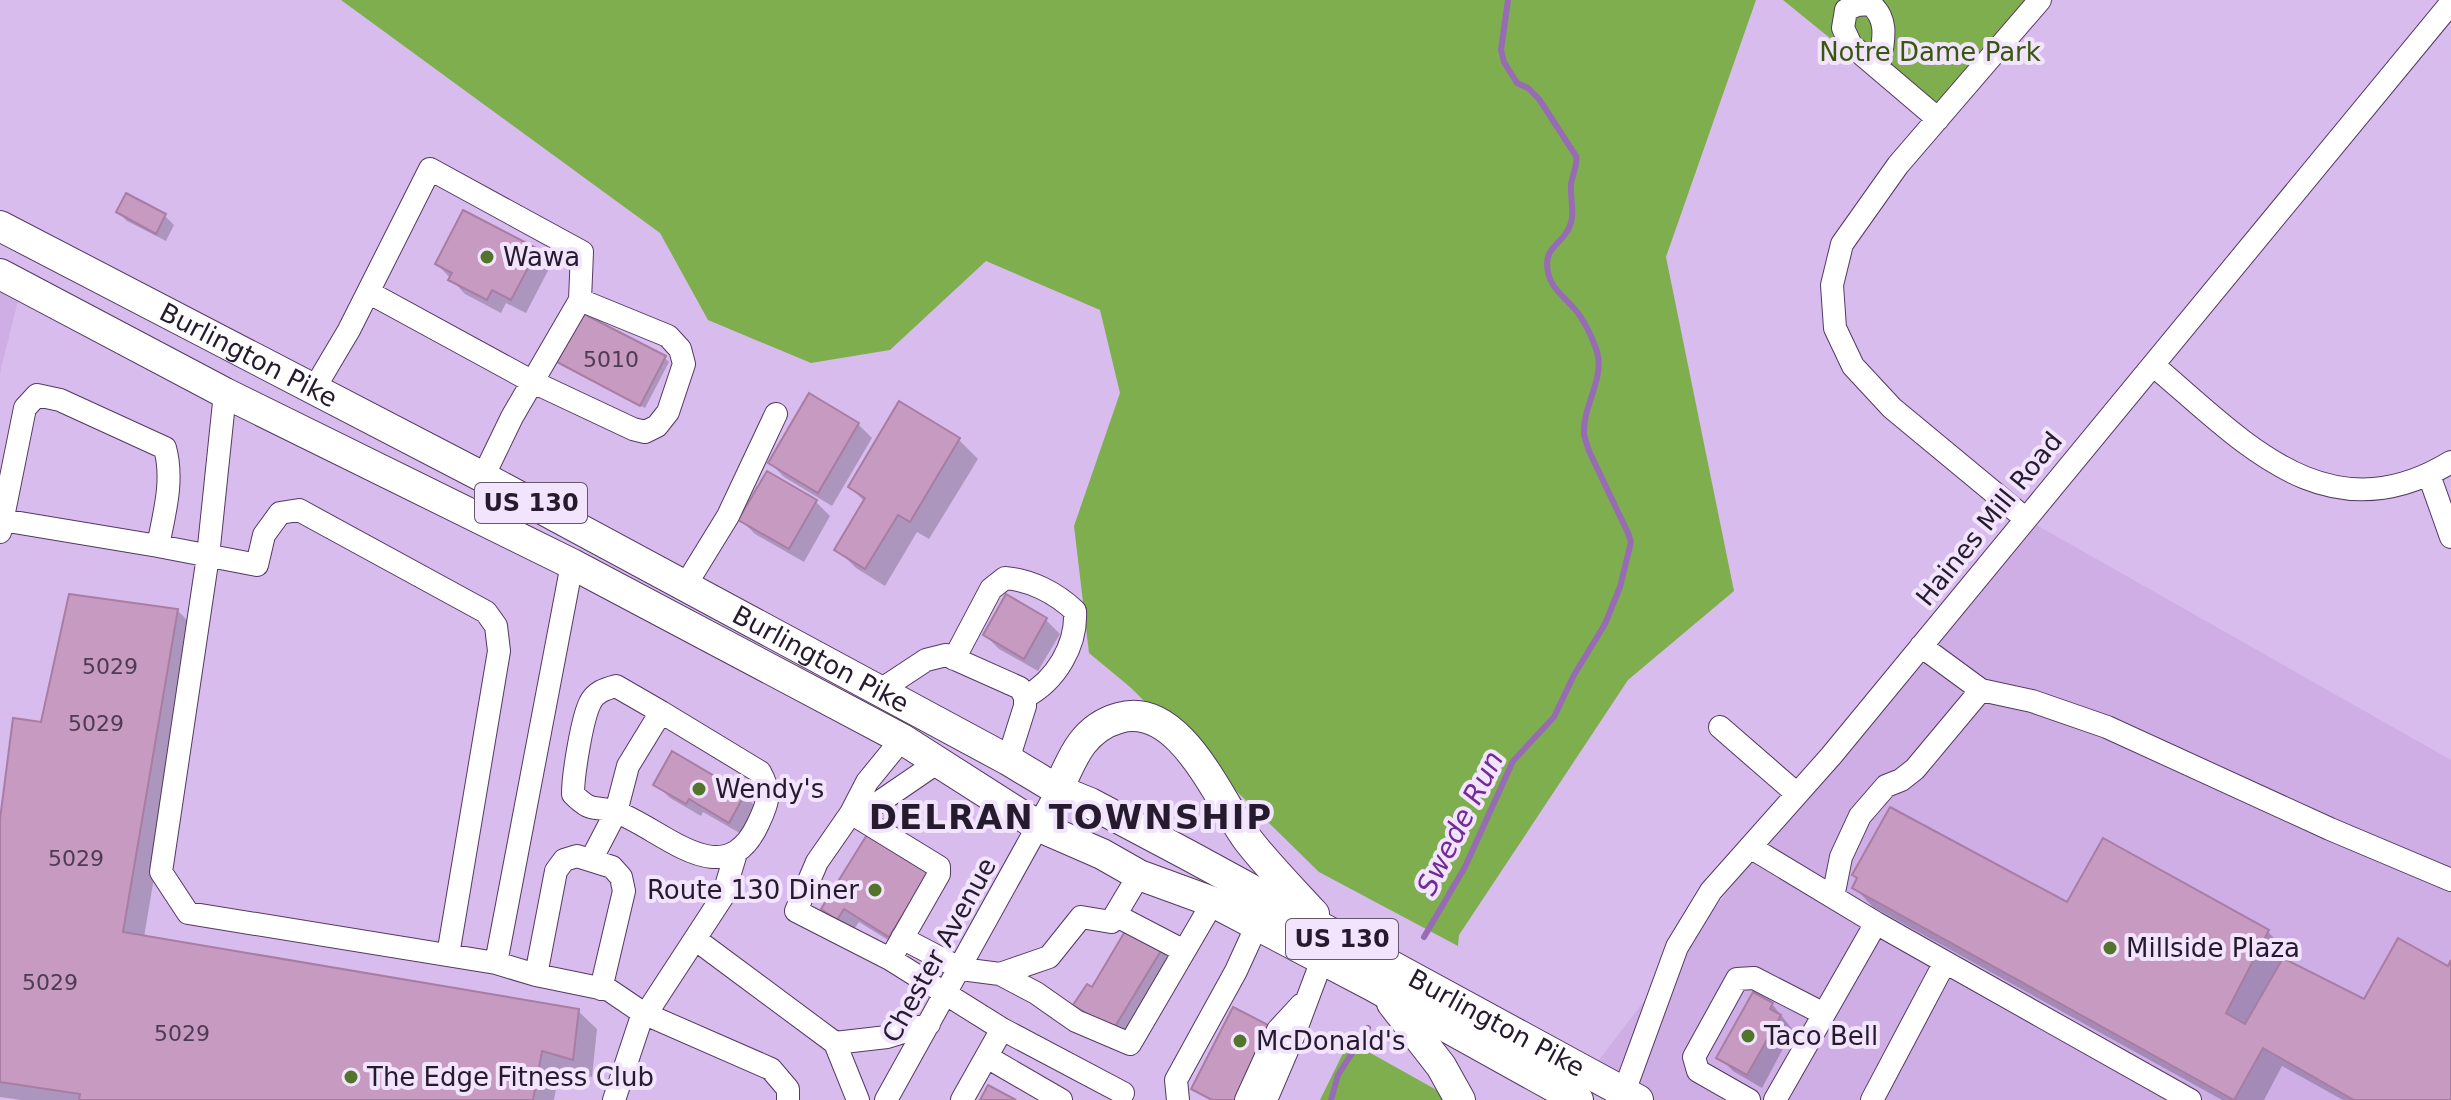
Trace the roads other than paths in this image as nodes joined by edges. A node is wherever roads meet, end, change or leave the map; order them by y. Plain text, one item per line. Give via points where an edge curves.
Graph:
1 (2040, 0) edge
2 (2451, 3) edge
3 (1879, 68) dead end
4 (1938, 119) junction
5 (0, 226) edge
6 (0, 274) edge
7 (368, 292) junction
8 (580, 300) junction
9 (2153, 365) junction
10 (533, 382) junction
11 (314, 389) junction
12 (225, 393) junction
13 (776, 414) dead end
14 (2451, 462) edge
15 (2429, 475) junction
16 (483, 477) junction
17 (2026, 519) junction
18 (1, 526) edge
19 (2451, 537) edge
20 (158, 546) junction
21 (208, 556) junction
22 (572, 564) junction
23 (685, 586) junction
24 (1921, 646) junction
25 (950, 657) junction
26 (1981, 690) junction
27 (879, 691) junction
28 (1025, 697) junction
29 (661, 712) junction
30 (1720, 727) dead end
31 (902, 739) junction
32 (1008, 760) junction
33 (938, 762) junction
34 (1058, 790) junction
35 (1797, 794) junction
36 (616, 812) junction
37 (851, 813) junction
38 (1040, 827) junction
39 (1750, 847) junction
40 (736, 853) junction
41 (591, 860) junction
42 (1139, 875) junction
43 (2451, 880) edge
44 (1833, 897) junction
45 (1213, 902) junction
46 (1115, 915) junction
47 (1876, 923) junction
48 (1257, 925) junction
49 (902, 938) junction
50 (695, 939) junction
51 (1326, 946) junction
52 (1184, 951) junction
53 (448, 955) junction
54 (890, 959) junction
55 (1945, 962) junction
56 (496, 963) junction
57 (961, 969) junction
58 (1000, 974) junction
59 (536, 975) junction
60 (601, 989) junction
61 (1224, 992) junction
62 (1384, 992) junction
63 (946, 995) junction
64 (1308, 998) junction
65 (645, 1014) junction
66 (1824, 1014) junction
67 (929, 1024) junction
68 (1002, 1029) junction
69 (835, 1043) junction
70 (987, 1057) junction
71 (1123, 1093) dead end
72 (1627, 1097) edge
73 (614, 1100) edge
74 (788, 1100) edge
75 (858, 1100) edge
76 (886, 1100) edge
77 (962, 1100) edge
78 (1061, 1100) edge
79 (1178, 1100) edge
80 (1199, 1100) edge
81 (1246, 1100) edge
82 (1266, 1100) edge
83 (1460, 1100) edge
84 (1578, 1100) edge
85 (1749, 1100) edge
86 (1775, 1100) edge
87 (1872, 1100) edge
88 (2190, 1100) edge

1 - 4 street
2 - 9 street, Haines Mill Road
3 - 4 street
4 - 17 street via 1842,244 1832,285 1835,328 1853,366 1892,408
5 - 11 highway, Burlington Pike / US 130
6 - 12 highway, Burlington Pike / US 130
7 - 8 street via 430,169 582,252
7 - 10 street
7 - 11 street
8 - 10 street
8 - 10 street via 668,336 680,349 684,364 668,412 645,432
9 - 15 street via 2256,452 2295,475 2364,489
9 - 17 street, Haines Mill Road
10 - 16 street
11 - 16 highway, Burlington Pike / US 130
12 - 21 street
12 - 22 highway, Burlington Pike / US 130
13 - 23 street via 728,516
14 - 15 street
15 - 19 street
16 - 23 highway, Burlington Pike / US 130
17 - 24 street, Haines Mill Road
18 - 20 street
18 - 20 street via 25,408 37,395 60,400 165,448 169,486
20 - 21 street
21 - 53 street via 161,872 188,913
21 - 53 street via 257,565 264,535 280,513 299,510 486,612 496,626 499,651
22 - 31 highway, Burlington Pike / US 130
22 - 56 street
23 - 27 highway, Burlington Pike / US 130
24 - 26 street
24 - 35 street, Haines Mill Road
25 - 27 street via 926,660
25 - 28 street via 1020,688
25 - 28 street via 991,589 1005,578 1060,597 1075,611 1072,640 1055,674
26 - 43 street via 2107,727
26 - 44 street via 1915,769 1886,786 1860,816 1841,857
27 - 32 highway, Burlington Pike / US 130
28 - 32 street
29 - 36 street via 628,766
29 - 36 street via 616,686 600,690 589,703 573,794 586,807
29 - 40 street via 760,772 769,787 752,836
30 - 35 street
31 - 33 highway, Burlington Pike / US 130
31 - 37 street via 867,782
32 - 34 highway, Burlington Pike / US 130
33 - 37 street via 878,803
33 - 38 highway, Burlington Pike / US 130
34 - 38 street, Chester Avenue
34 - 51 highway, Burlington Pike / US 130 via 1090,803
34 - 51 highway via 1088,734 1127,715 1147,716 1163,725 1198,762
35 - 39 street, Haines Mill Road
36 - 40 street via 711,859
36 - 41 street
37 - 49 street via 939,867
37 - 54 street via 817,862 796,911
38 - 42 highway, Burlington Pike / US 130
38 - 57 street, Chester Avenue
39 - 44 street
39 - 72 street, Haines Mill Road via 1711,891 1677,947
40 - 50 street via 723,896
41 - 59 street via 564,860 556,871
41 - 60 street via 612,867 624,891
42 - 45 highway, Burlington Pike / US 130
42 - 46 street
44 - 47 street
45 - 48 highway, Burlington Pike / US 130
45 - 52 street
46 - 52 street
46 - 58 street via 1111,922 1081,917 1049,957
47 - 55 street
47 - 66 street
48 - 51 highway, Burlington Pike / US 130
48 - 61 street
49 - 54 street
49 - 57 street
50 - 65 street
50 - 69 street
51 - 62 highway, Burlington Pike / US 130
51 - 64 street
51 - 72 highway, Burlington Pike / US 130
52 - 58 street via 1130,1044 1076,1021
53 - 56 street
54 - 63 street
55 - 87 street
55 - 88 street
56 - 59 street
57 - 58 street
57 - 63 street, Chester Avenue
59 - 60 street
60 - 65 street
61 - 79 street via 1176,1080
61 - 80 street via 1222,1009 1186,1081 1186,1093
62 - 83 highway via 1441,1066
62 - 84 highway, Burlington Pike / US 130
63 - 67 street, Chester Avenue
63 - 68 street
64 - 81 street via 1278,1030
64 - 82 street
65 - 73 street
65 - 74 street via 771,1069 788,1089
66 - 85 street via 1754,978 1737,979 1694,1057 1698,1071
66 - 86 street
67 - 69 street via 887,1037
67 - 76 street, Chester Avenue
68 - 70 street
68 - 71 street
69 - 75 street
70 - 77 street
70 - 78 street

